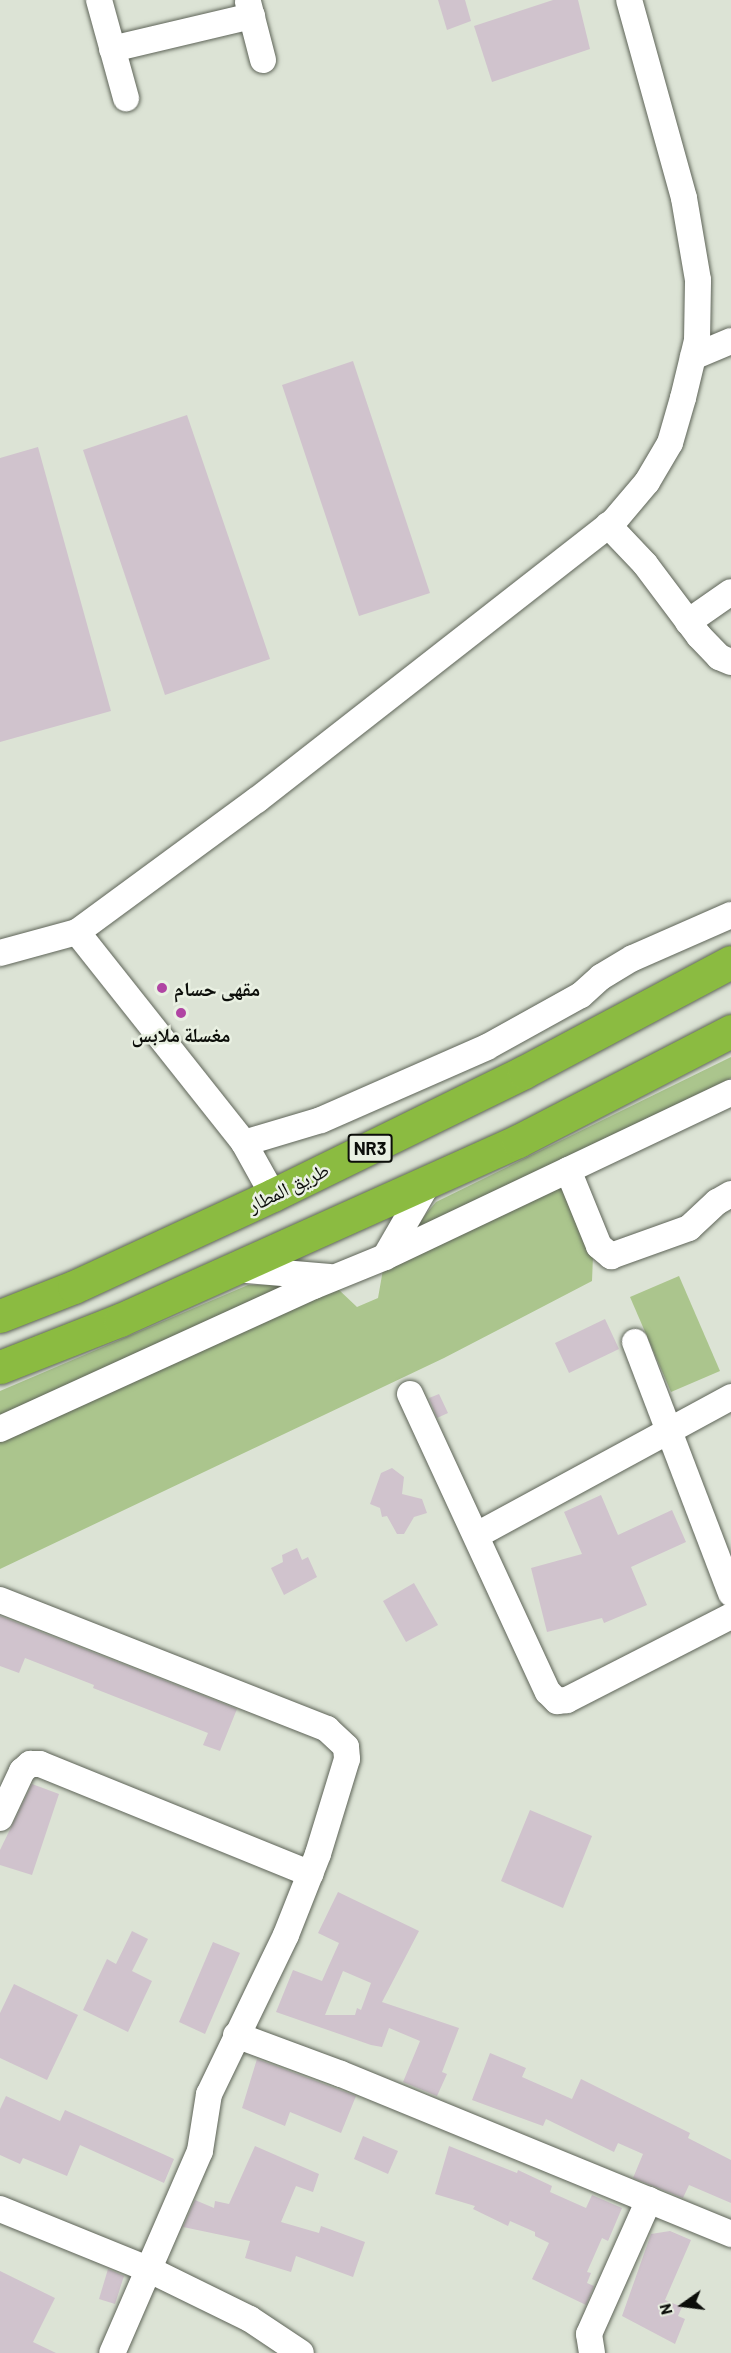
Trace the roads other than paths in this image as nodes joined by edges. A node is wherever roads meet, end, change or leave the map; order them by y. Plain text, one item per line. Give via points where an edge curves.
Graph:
1 (99, 0) edge
2 (629, 0) edge
3 (250, 8) edge
4 (112, 49) junction
5 (263, 60) dead end
6 (126, 98) dead end
7 (731, 342) edge
8 (693, 357) junction
9 (608, 525) junction
10 (731, 592) edge
11 (688, 622) junction
12 (731, 662) edge
13 (731, 915) edge
14 (77, 932) junction
15 (0, 953) edge
16 (731, 963) edge
17 (731, 1031) edge
18 (731, 1093) edge
19 (244, 1143) junction
20 (568, 1170) junction
21 (429, 1181) junction
22 (273, 1194) junction
23 (731, 1194) edge
24 (386, 1257) junction
25 (235, 1269) junction
26 (334, 1278) junction
27 (0, 1316) edge
28 (635, 1341) dead end
29 (0, 1367) edge
30 (410, 1394) dead end
31 (731, 1397) edge
32 (0, 1429) edge
33 (669, 1433) junction
34 (477, 1535) junction
35 (731, 1593) edge
36 (0, 1600) edge
37 (731, 1616) edge
38 (0, 1818) edge
39 (310, 1874) junction
40 (236, 2035) junction
41 (649, 2200) junction
42 (0, 2209) edge
43 (731, 2234) edge
44 (150, 2271) junction
45 (112, 2353) edge
46 (301, 2353) edge
47 (592, 2353) edge

1 - 4 street
2 - 8 street via 684,198 698,280
3 - 4 street
3 - 5 street
4 - 6 street
7 - 8 street
8 - 9 street via 669,443 647,482
9 - 11 street via 645,564
9 - 14 street via 257,800
10 - 11 street
11 - 12 street via 719,657
13 - 19 street via 633,958 601,977 581,995 487,1047 321,1120
14 - 15 street
14 - 19 street
16 - 22 highway, طريق المطار / NR3 via 524,1072
17 - 21 highway via 518,1141
18 - 20 street
19 - 22 street
20 - 23 street via 598,1246 611,1256 689,1228
20 - 24 street
21 - 24 street
21 - 25 highway
22 - 27 highway, طريق المطار / NR3 via 74,1287
24 - 26 street
25 - 26 street
25 - 29 highway
26 - 32 street
28 - 33 street
30 - 34 street
31 - 33 street
33 - 34 street
33 - 35 street
34 - 37 street via 548,1692 556,1701 567,1700
36 - 39 street via 340,1737 347,1759
38 - 39 street via 22,1771 30,1764 40,1764
39 - 40 street via 286,1935
40 - 41 street
40 - 44 street via 209,2094 200,2151
41 - 43 street
41 - 47 street via 590,2334
42 - 44 street
44 - 45 street
44 - 46 street via 250,2319

